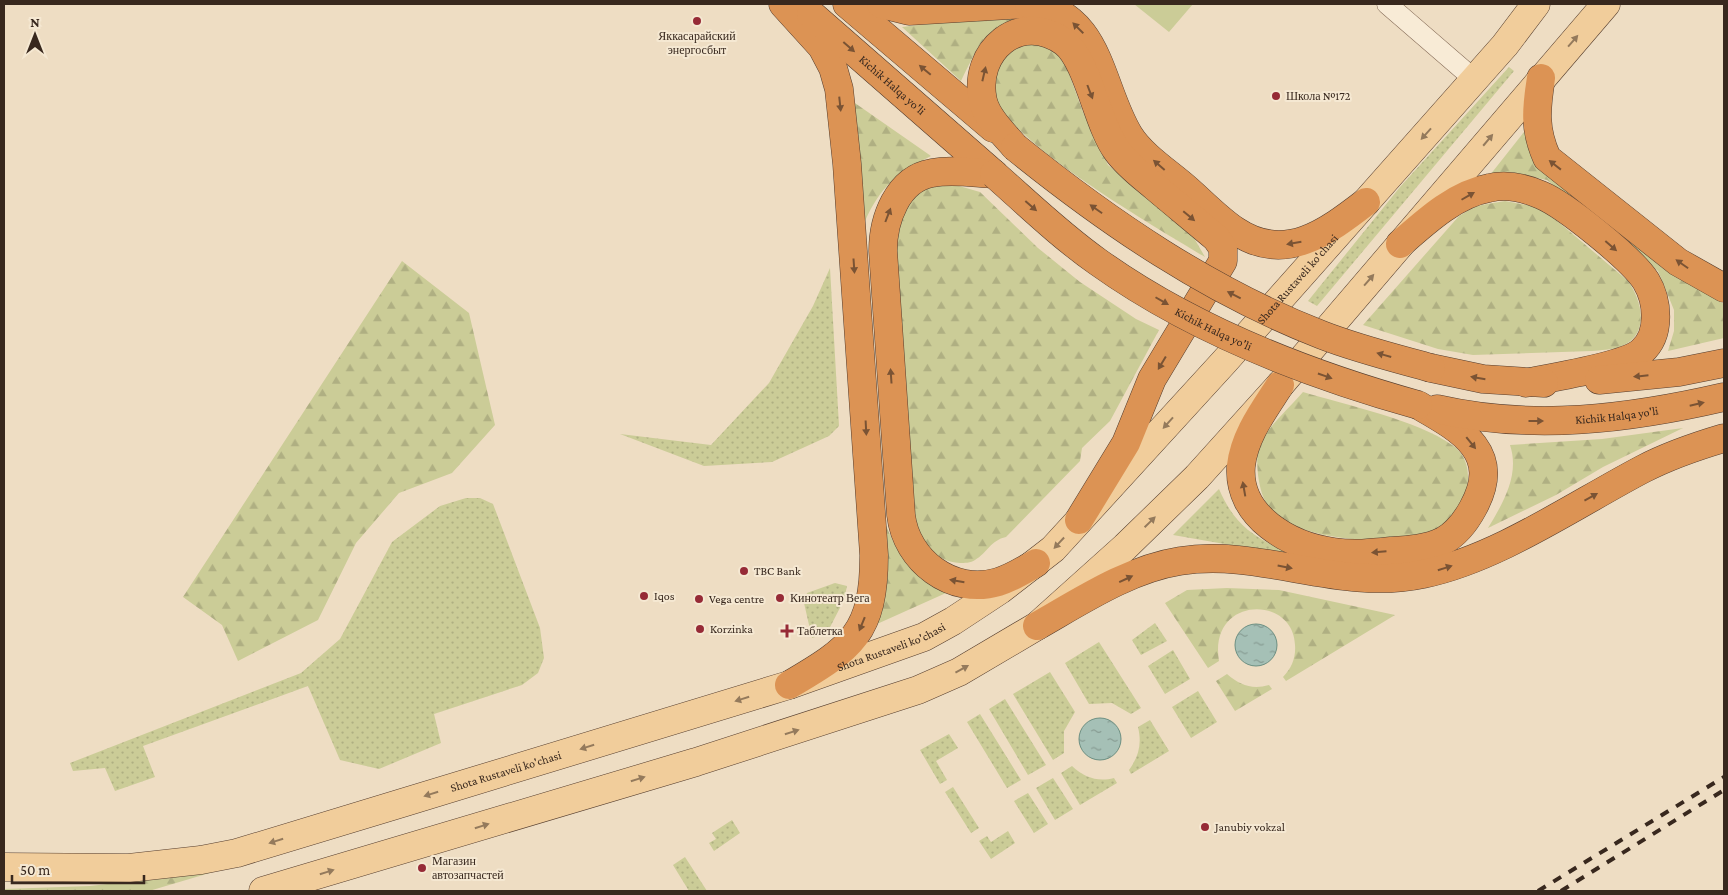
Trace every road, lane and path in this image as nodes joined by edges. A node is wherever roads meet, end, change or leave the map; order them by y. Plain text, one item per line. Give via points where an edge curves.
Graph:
1 (783, 4) edge
2 (800, 4) edge
3 (847, 4) edge
4 (881, 4) edge
5 (1028, 4) edge
6 (1388, 4) edge
7 (1536, 4) edge
8 (1606, 4) edge
9 (1541, 78) junction
10 (1475, 80) junction
11 (1015, 147) junction
12 (994, 174) junction
13 (1366, 202) junction
14 (1400, 244) junction
15 (1724, 288) edge
16 (1724, 364) edge
17 (1526, 383) junction
18 (1280, 385) junction
19 (1724, 398) edge
20 (1418, 405) junction
21 (1724, 438) edge
22 (1079, 520) junction
23 (1036, 563) junction
24 (1036, 626) junction
25 (789, 685) junction
26 (4, 865) edge
27 (263, 891) edge

1 -> 25 highway via 822,47 839,89 848,173 874,555 864,622 856,637 831,660
2 -> 12 highway, Kichik Halqa yo'li
11 -> 3 highway
4 - 5 highway via 909,11
13 -> 5 highway via 1334,227 1303,242 1275,245 1236,231 1132,139 1118,114 1094,50 1081,30 1057,12
6 - 10 street
7 - 10 main road, Shota Rustaveli ko'chasi
9 -> 8 main road
14 -> 9 main road
15 -> 9 highway via 1678,262 1547,158 1538,139 1536,109
10 -> 13 main road, Shota Rustaveli ko'chasi
17 -> 11 highway, bridge via 1483,379 1431,368 1323,336 1269,312 1214,285 1116,223 1073,194
11 -> 22 highway via 987,111 983,100 983,78 990,57 1003,40 1018,31 1038,31 1064,42 1079,62 1116,150 1216,238 1223,248 1223,261 1152,379 1126,442
12 -> 20 highway, Kichik Halqa yo'li, bridge via 1097,262 1177,310 1243,343 1308,370
23 -> 12 highway via 997,582 984,584 948,580 935,573 917,555 906,538 901,521 882,251 886,220 896,199 917,179 938,172
13 -> 22 main road, Shota Rustaveli ko'chasi
14 -> 17 highway via 1441,211 1476,191 1491,187 1518,188 1542,195 1570,212 1640,274 1652,295 1656,311 1655,328 1642,352 1626,360
18 -> 14 main road
16 -> 17 highway via 1598,380
20 -> 18 highway via 1459,428 1476,448 1483,476 1477,502 1458,530 1443,541 1417,549 1360,554 1334,552 1280,533 1261,520 1245,496 1241,467 1245,448
24 -> 18 main road via 1197,477
20 -> 19 highway, Kichik Halqa yo'li via 1461,415 1531,422 1619,417
24 -> 21 highway via 1131,576 1180,560 1266,563 1323,574 1381,580 1424,574 1471,560 1645,468
22 -> 23 main road, Shota Rustaveli ko'chasi
23 - 25 main road, Shota Rustaveli ko'chasi via 953,621 924,637
27 -> 24 main road via 696,762 918,690 959,672
25 -> 26 main road, Shota Rustaveli ko'chasi via 237,853 129,868

